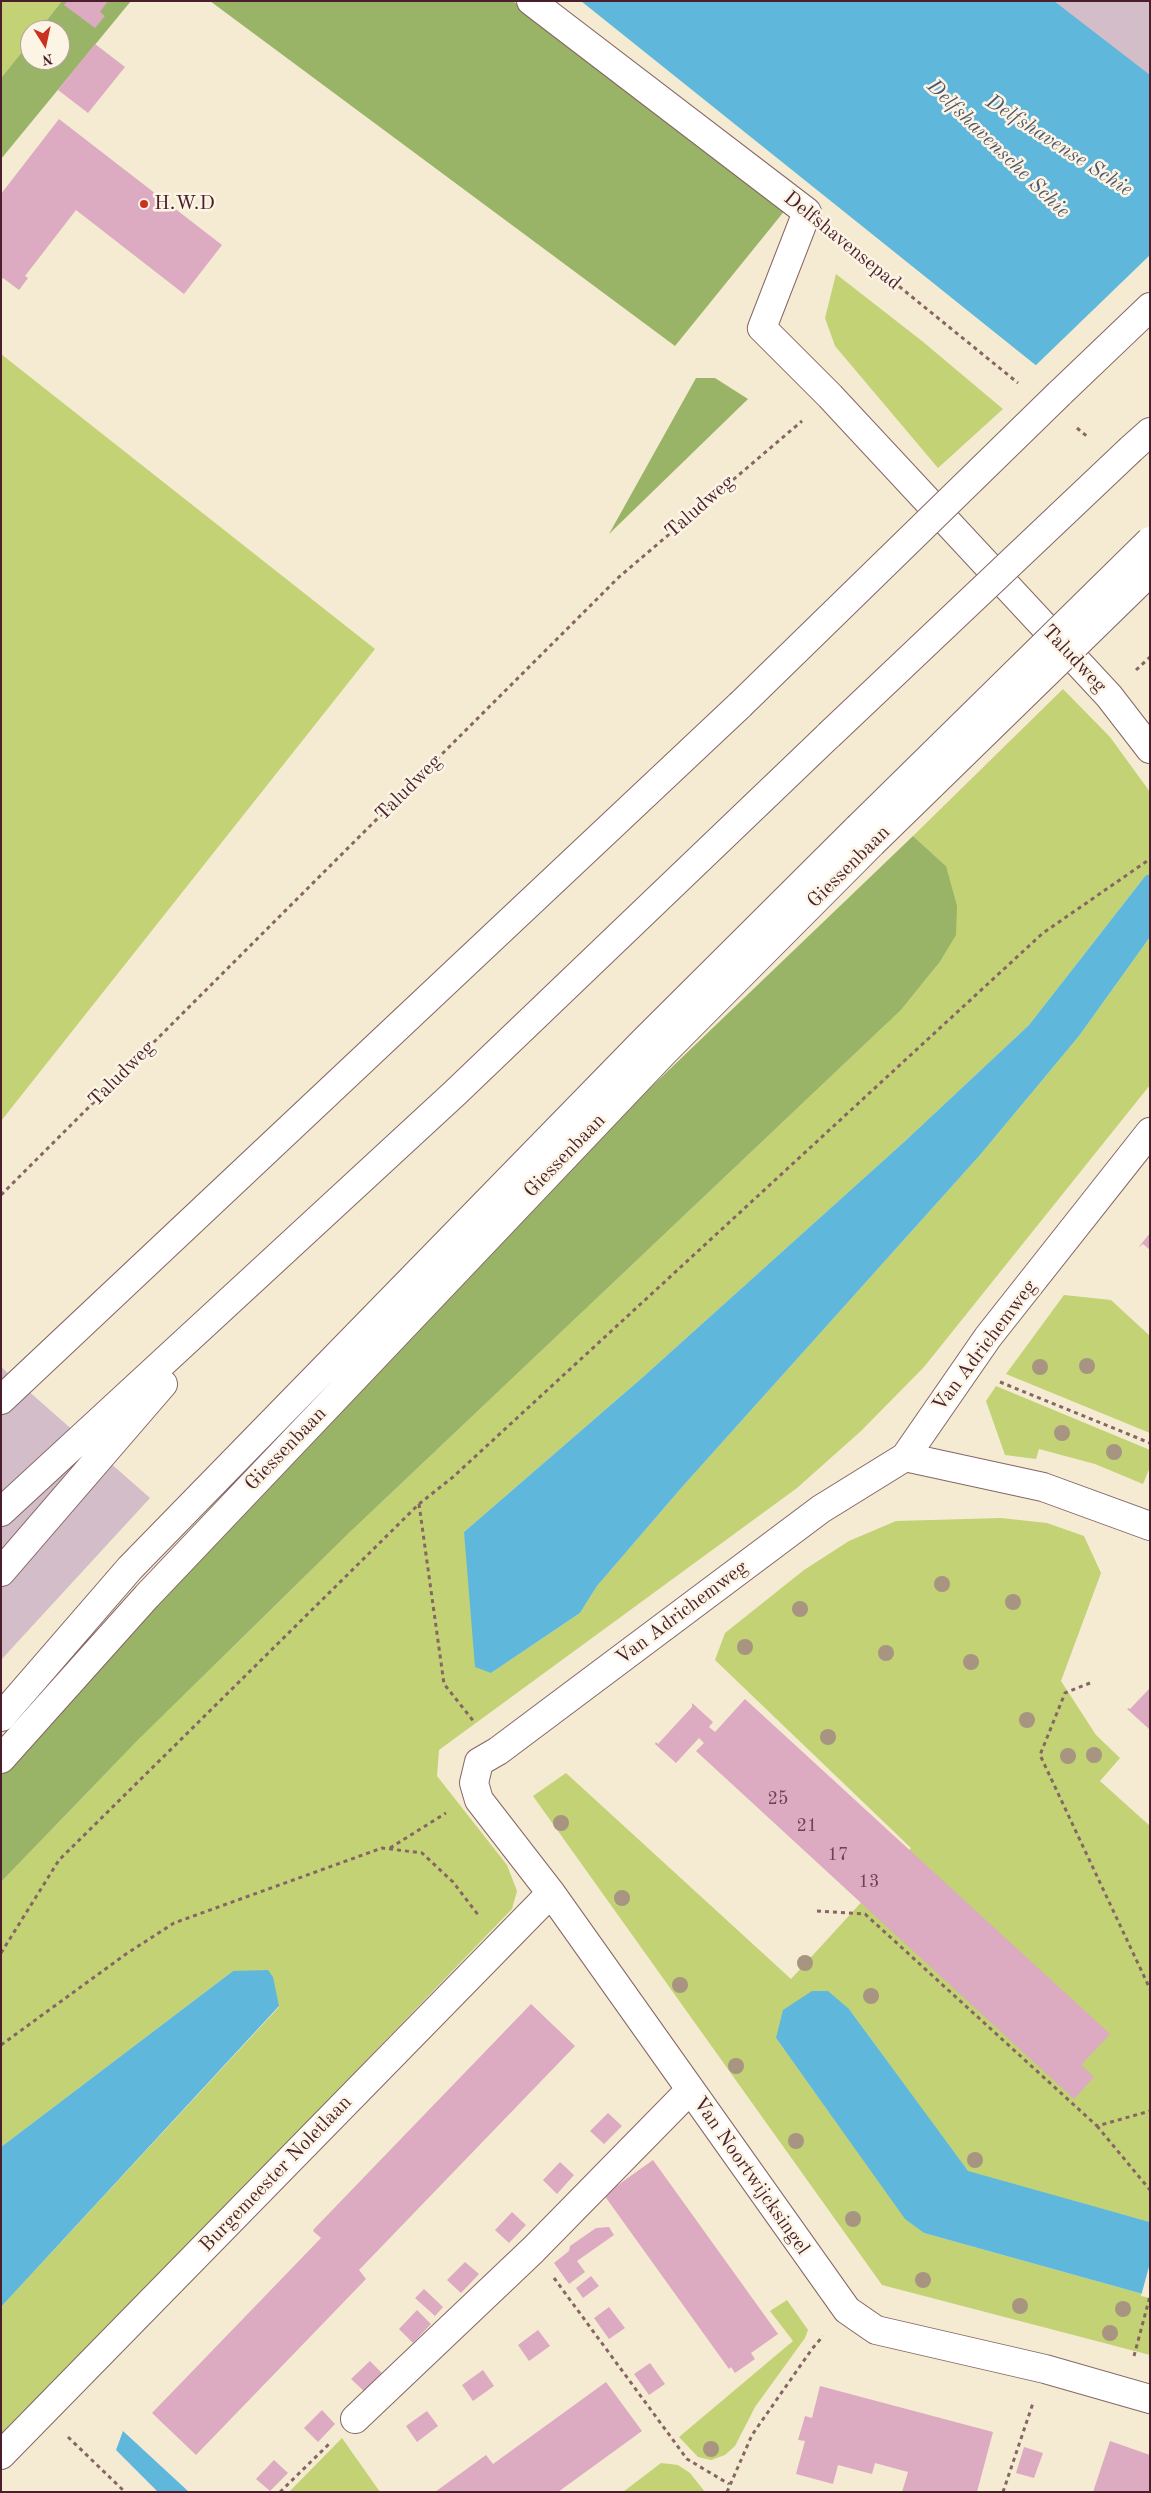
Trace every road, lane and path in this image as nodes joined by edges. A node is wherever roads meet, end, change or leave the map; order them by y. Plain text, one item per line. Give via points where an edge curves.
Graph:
1 (531, 1) edge
2 (807, 212) junction
3 (1150, 307) edge
4 (1021, 385) dead end
5 (830, 396) junction
6 (1074, 426) dead end
7 (1150, 432) edge
8 (1097, 444) dead end
9 (1150, 541) edge
10 (1150, 572) edge
11 (1150, 749) edge
12 (865, 835) junction
13 (1150, 859) edge
14 (1150, 1132) edge
15 (1, 1195) edge
16 (245, 1288) junction
17 (966, 1368) junction
18 (1, 1400) edge
19 (1150, 1443) edge
20 (905, 1457) junction
21 (419, 1504) junction
22 (1, 1512) edge
23 (1150, 1526) edge
24 (1, 1572) edge
25 (1090, 1683) dead end
26 (1, 1718) edge
27 (498, 1751) junction
28 (1, 1759) edge
29 (475, 1786) junction
30 (390, 1849) junction
31 (551, 1893) junction
32 (817, 1911) dead end
33 (501, 1944) junction
34 (1, 1953) edge
35 (1150, 1988) edge
36 (1, 2045) edge
37 (690, 2090) junction
38 (1150, 2111) edge
39 (1097, 2126) junction
40 (1150, 2190) edge
41 (533, 2250) junction
42 (1150, 2296) edge
43 (847, 2310) junction
44 (1045, 2369) junction
45 (1137, 2396) edge
46 (43, 2412) junction
47 (355, 2419) joint
48 (1, 2455) edge
49 (729, 2484) junction
50 (125, 2492) edge
51 (280, 2492) edge
52 (727, 2492) edge
53 (1003, 2492) edge

1 - 2 main road, Delfshavensepad
2 - 4 path, Delfshavensepad
2 - 5 main road, Taludweg via 762,328
3 - 18 main road, bridge via 740,705
5 - 11 main road, Taludweg via 1109,696
5 - 15 path, Taludweg via 619,577
6 - 8 path
7 - 16 main road, bridge
9 - 12 main road, Giessenbaan, bridge
10 - 12 main road, Giessenbaan, bridge
12 - 26 main road, Giessenbaan via 644,1041 130,1568
12 - 28 main road, Giessenbaan via 664,1052 147,1596
13 - 21 path via 1043,933 453,1477
14 - 17 main road, Van Adrichemweg
16 - 22 main road
16 - 24 main road
17 - 19 path
17 - 20 main road, Van Adrichemweg
20 - 23 main road via 1043,1486
20 - 27 main road, Van Adrichemweg via 821,1509
21 - 27 path via 444,1684
21 - 34 path via 59,1860
25 - 35 path via 1065,1693 1040,1755
27 - 29 main road, Van Adrichemweg via 479,1762
29 - 30 path via 442,1816
29 - 31 main road, Van Noortwijcksingel via 479,1800
30 - 33 path via 422,1853 453,1882
30 - 36 path via 382,1848 174,1923
31 - 33 main road, Burgemeester Noletlaan
31 - 37 main road, Van Noortwijcksingel
32 - 39 path via 865,1914
33 - 46 main road, Burgemeester Noletlaan
37 - 41 main road
37 - 43 main road, Van Noortwijcksingel
38 - 39 path
39 - 40 path
41 - 47 main road
41 - 49 path via 688,2459
42 - 45 path
43 - 44 main road, Van Noortwijcksingel via 876,2330
43 - 49 path via 812,2349 752,2435
44 - 45 main road, Van Noortwijcksingel
44 - 53 path
46 - 48 main road, Burgemeester Noletlaan
46 - 50 path
47 - 51 path
49 - 52 path

